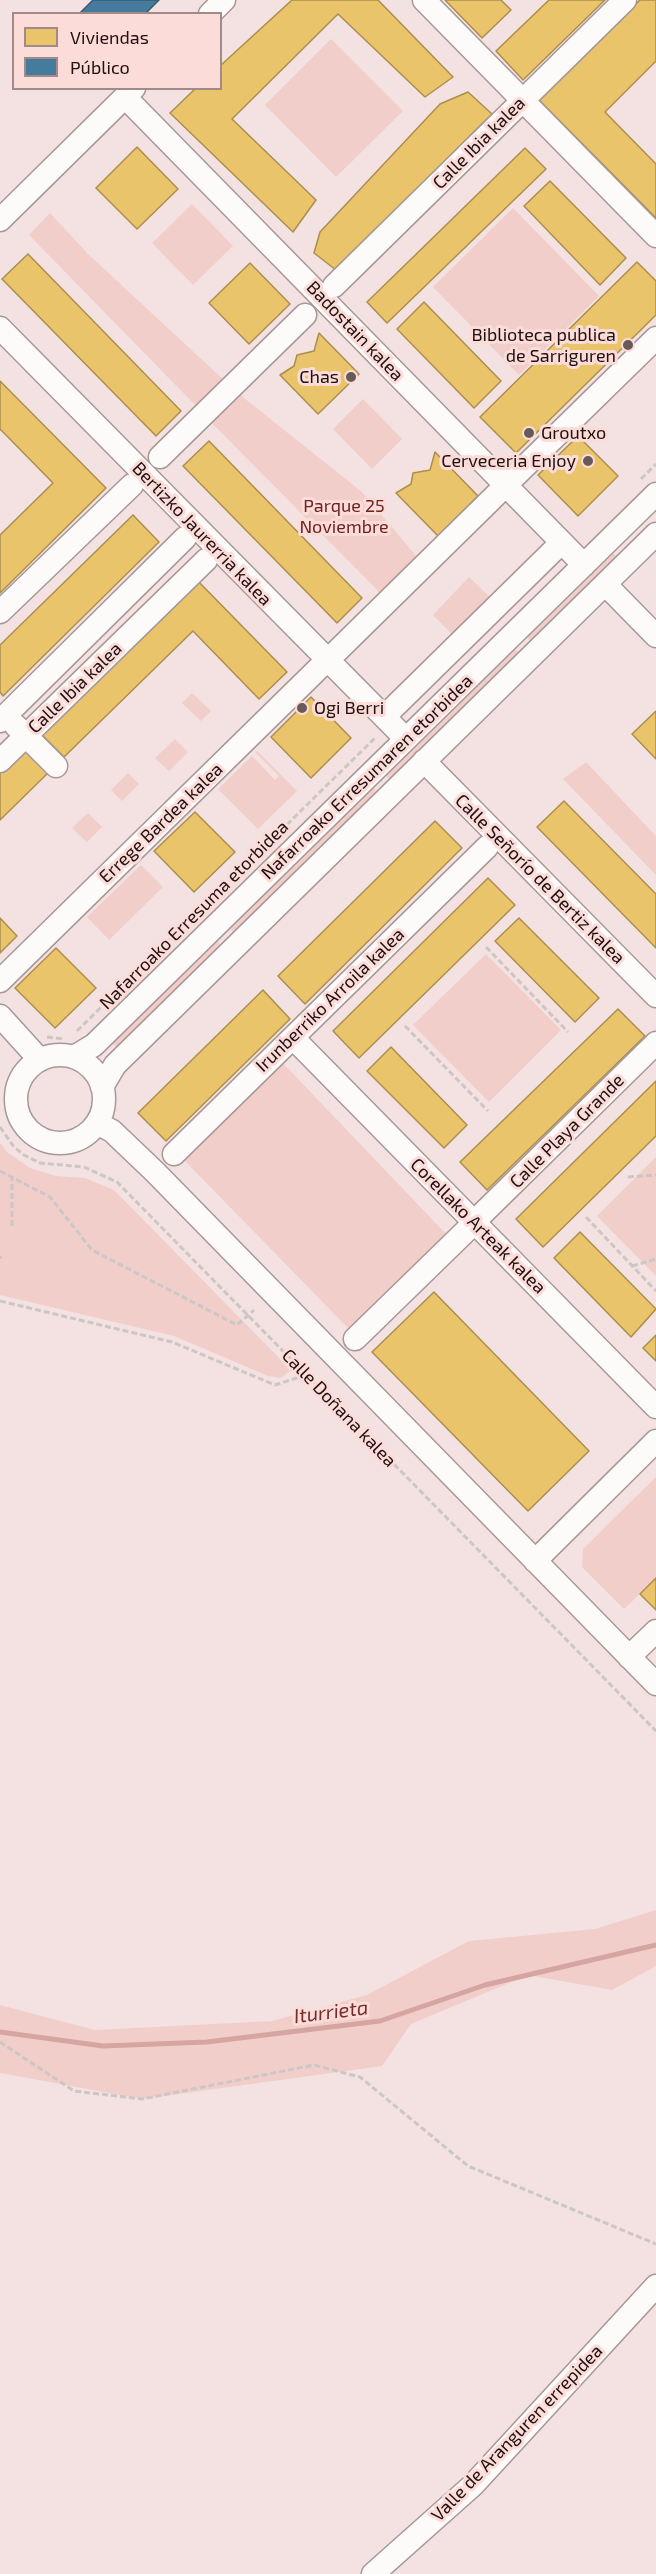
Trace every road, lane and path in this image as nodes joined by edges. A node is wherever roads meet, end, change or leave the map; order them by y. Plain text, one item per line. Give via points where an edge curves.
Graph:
1 (224, 0) edge
2 (424, 0) edge
3 (625, 0) edge
4 (212, 12) edge
5 (131, 91) edge
6 (523, 100) junction
7 (0, 220) edge
8 (656, 236) edge
9 (334, 286) dead end
10 (305, 315) dead end
11 (0, 328) edge
12 (656, 338) edge
13 (160, 457) dead end
14 (132, 484) dead end
15 (656, 494) edge
16 (656, 534) edge
17 (185, 538) dead end
18 (558, 546) dead end
19 (206, 560) dead end
20 (584, 565) junction
21 (605, 584) junction
22 (129, 594) junction
23 (0, 612) edge
24 (150, 615) junction
25 (656, 636) edge
26 (2, 716) edge
27 (384, 723) joint
28 (26, 736) junction
29 (406, 739) junction
30 (0, 761) edge
31 (424, 761) junction
32 (56, 766) dead end
33 (486, 847) dead end
34 (191, 919) dead end
35 (183, 927) dead end
36 (486, 947) dead end
37 (0, 981) edge
38 (656, 996) edge
39 (0, 1016) edge
40 (405, 1026) dead end
41 (568, 1032) dead end
42 (44, 1035) dead end
43 (656, 1043) edge
44 (300, 1045) dead end
45 (74, 1057) junction
46 (40, 1060) junction
47 (102, 1087) junction
48 (488, 1111) dead end
49 (97, 1123) junction
50 (0, 1126) edge
51 (174, 1154) dead end
52 (0, 1171) edge
53 (656, 1175) edge
54 (628, 1177) dead end
55 (12, 1178) junction
56 (586, 1217) dead end
57 (12, 1226) dead end
58 (656, 1259) edge
59 (632, 1266) junction
60 (656, 1291) edge
61 (0, 1301) edge
62 (254, 1310) dead end
63 (248, 1316) junction
64 (355, 1339) dead end
65 (306, 1375) junction
66 (656, 1407) edge
67 (656, 1441) edge
68 (535, 1561) junction
69 (656, 1631) edge
70 (629, 1657) junction
71 (656, 1684) edge
72 (656, 1731) edge
73 (0, 2042) edge
74 (656, 2244) edge
75 (656, 2286) edge
76 (373, 2574) edge

1 - 4 street
2 - 6 street
3 - 6 street, Calle Ibia kalea
5 - 7 street
5 - 20 street, Badostain kalea
6 - 8 street
6 - 9 street, Calle Ibia kalea
10 - 13 street
11 - 29 street, Bertizko Jaurerria kalea
12 - 37 street, Errege Bardea kalea
14 - 23 street
15 - 20 street, Nafarroako Erresumaren etorbidea
16 - 21 street, Nafarroako Erresumaren etorbidea
17 - 22 street, Calle Ibia kalea
18 - 27 street, Nafarroako Erresumaren etorbidea
19 - 24 street, Calle Ibia kalea
20 - 29 street, Nafarroako Erresumaren etorbidea
21 - 25 street
21 - 31 street, Nafarroako Erresumaren etorbidea
22 - 24 street
22 - 26 street, Calle Ibia kalea
24 - 28 street, Calle Ibia kalea
26 - 28 street
27 - 34 path, Nafarroako Erresuma etorbidea
28 - 30 street, Calle Ibia kalea
28 - 32 street
29 - 45 street, Nafarroako Erresumaren etorbidea via 94,1045
31 - 38 street, Calle Señorío de Bertiz kalea
31 - 47 street, Nafarroako Erresumaren etorbidea via 115,1065
33 - 51 street, Irunberriko Arroila kalea
35 - 42 path, Nafarroako Erresuma etorbidea via 70,1037 52,1040
36 - 41 path
39 - 46 street
40 - 48 path
43 - 64 street, Calle Playa Grande
44 - 66 street, Corellako Arteak kalea
45 - 46 street via 54,1055
45 - 47 street via 92,1069
46 - 49 street via 20,1079 16,1095 19,1118 27,1129 40,1138 62,1143 82,1137
47 - 49 street via 103,1103
49 - 68 street, Calle Doñana kalea via 112,1131 155,1172
50 - 63 path, Calle Doñana kalea via 14,1147 40,1163 84,1167 117,1182
52 - 55 path
53 - 54 path
55 - 57 path
55 - 63 path via 50,1197 92,1250 237,1325
56 - 59 path
58 - 59 path
59 - 60 path
61 - 65 path via 172,1342 275,1385
62 - 63 path
63 - 65 path, Calle Doñana kalea
65 - 72 path, Calle Doñana kalea
67 - 68 street
68 - 70 street, Calle Doñana kalea
69 - 70 street
70 - 71 street, Calle Doñana kalea
73 - 74 path via 74,2091 142,2099 314,2065 360,2077 468,2166
75 - 76 street, Valle de Aranguren errepidea via 473,2485

